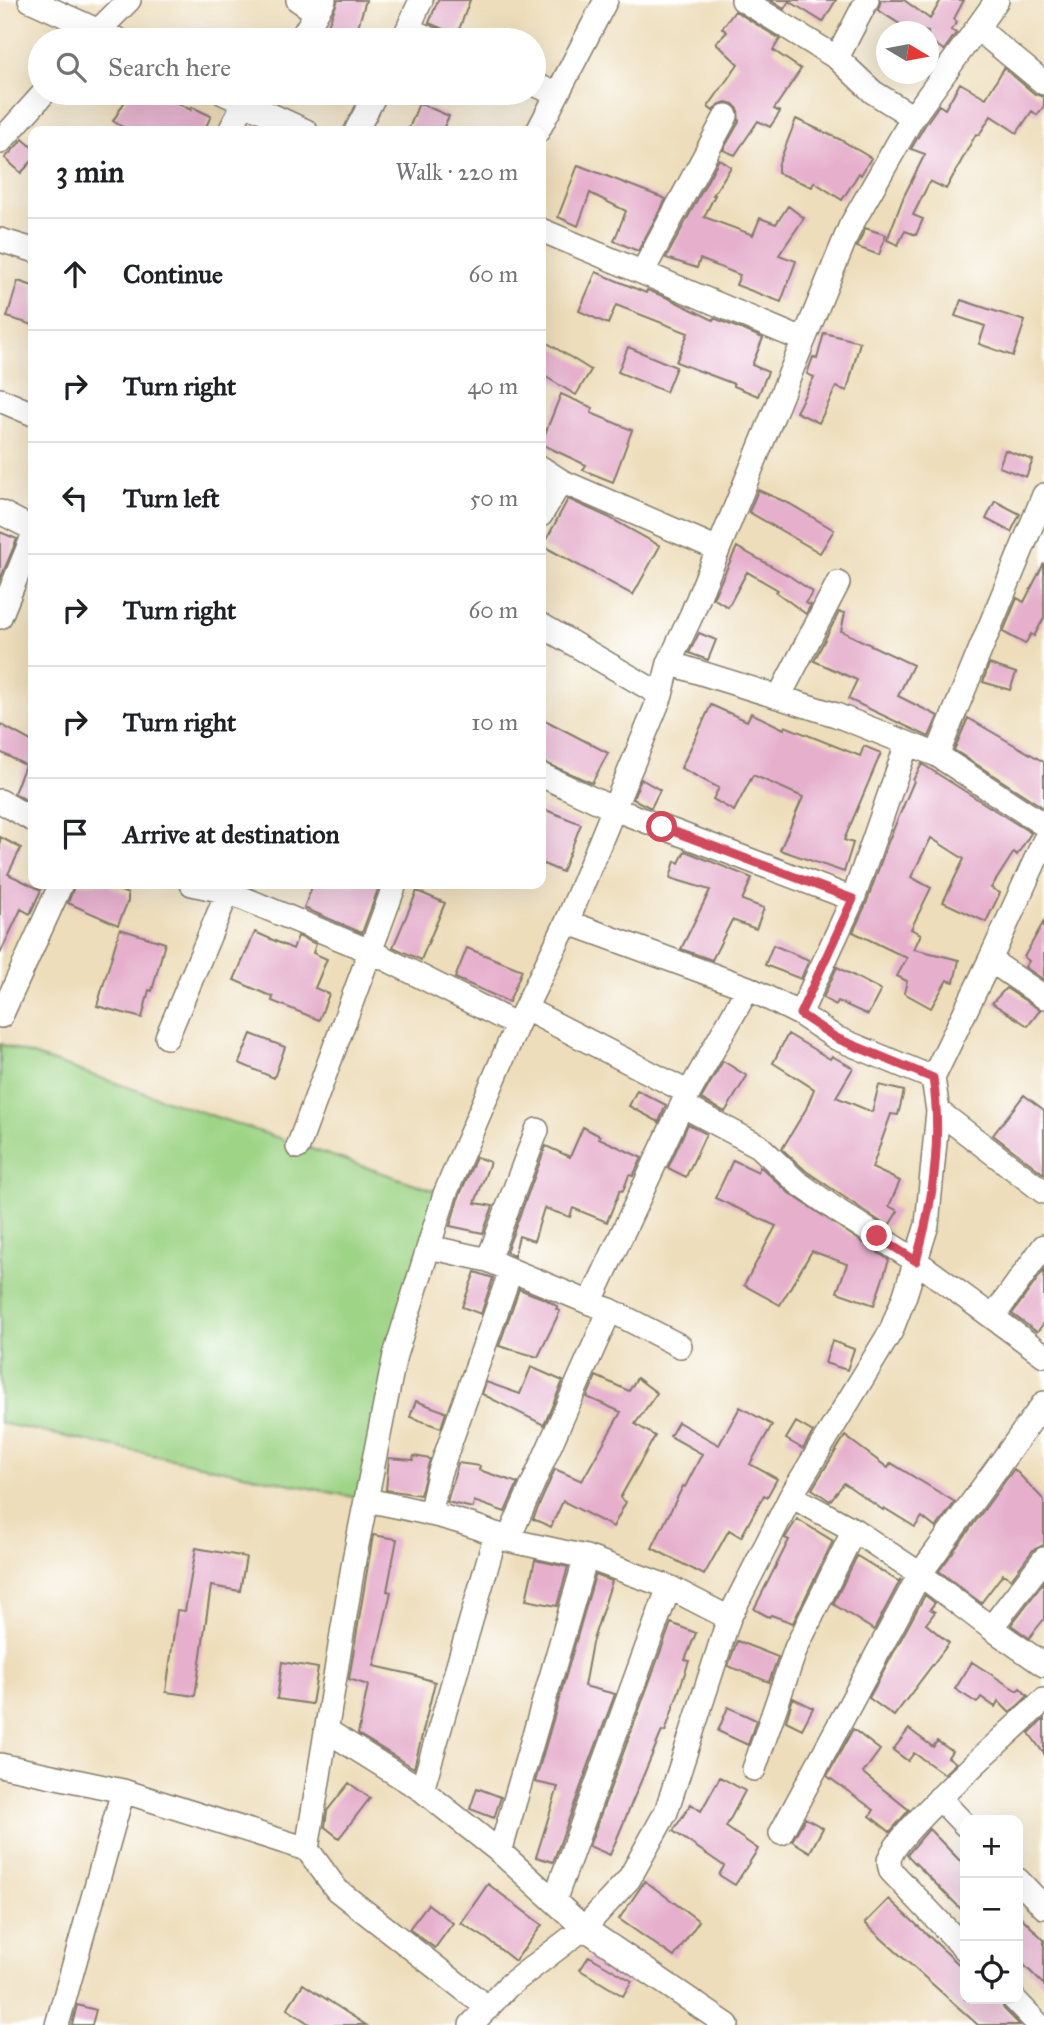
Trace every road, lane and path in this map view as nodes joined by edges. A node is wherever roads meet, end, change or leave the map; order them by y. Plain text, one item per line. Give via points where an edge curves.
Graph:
1 (30, 0) edge
2 (129, 0) edge
3 (421, 0) edge
4 (606, 0) edge
5 (743, 0) edge
6 (867, 0) edge
7 (997, 0) edge
8 (313, 4) edge
9 (84, 28) edge
10 (109, 28) edge
11 (304, 28) edge
12 (408, 28) edge
13 (977, 28) junction
14 (837, 58) junction
15 (1044, 83) edge
16 (546, 89) edge
17 (556, 94) junction
18 (33, 105) edge
19 (246, 105) edge
20 (258, 105) edge
21 (370, 105) edge
22 (726, 116) dead end
23 (913, 117) junction
24 (233, 126) edge
25 (297, 126) edge
26 (359, 126) edge
27 (540, 126) edge
28 (0, 142) edge
29 (546, 232) edge
30 (0, 240) edge
31 (28, 248) edge
32 (643, 271) junction
33 (803, 341) junction
34 (0, 400) edge
35 (28, 412) edge
36 (546, 471) edge
37 (561, 481) junction
38 (1044, 495) edge
39 (546, 506) edge
40 (0, 512) edge
41 (28, 526) edge
42 (28, 548) edge
43 (718, 549) junction
44 (838, 583) dead end
45 (0, 617) edge
46 (546, 628) edge
47 (669, 663) junction
48 (661, 695) junction
49 (779, 697) junction
50 (907, 744) junction
51 (937, 755) junction
52 (546, 777) edge
53 (0, 801) edge
54 (614, 809) junction
55 (28, 817) edge
56 (1044, 825) edge
57 (1044, 842) edge
58 (59, 889) edge
59 (229, 889) edge
60 (231, 889) edge
61 (393, 889) edge
62 (853, 899) junction
63 (567, 922) junction
64 (372, 952) junction
65 (990, 960) junction
66 (748, 988) junction
67 (1044, 997) edge
68 (800, 1014) junction
69 (1, 1016) edge
70 (522, 1017) junction
71 (167, 1037) dead end
72 (933, 1078) junction
73 (686, 1099) junction
74 (938, 1111) junction
75 (537, 1130) dead end
76 (298, 1147) dead end
77 (1044, 1192) edge
78 (1044, 1246) edge
79 (429, 1247) junction
80 (488, 1260) junction
81 (916, 1261) junction
82 (511, 1270) junction
83 (600, 1307) junction
84 (993, 1317) junction
85 (680, 1346) dead end
86 (1044, 1355) edge
87 (1044, 1403) edge
88 (791, 1496) junction
89 (367, 1500) junction
90 (430, 1514) junction
91 (854, 1530) junction
92 (502, 1537) junction
93 (586, 1558) junction
94 (1044, 1559) edge
95 (920, 1574) junction
96 (669, 1587) junction
97 (729, 1618) junction
98 (991, 1628) junction
99 (1044, 1665) edge
100 (1044, 1700) edge
101 (326, 1730) junction
102 (0, 1765) edge
103 (754, 1769) dead end
104 (422, 1790) junction
105 (123, 1791) junction
106 (939, 1798) junction
107 (960, 1820) edge
108 (781, 1833) dead end
109 (307, 1849) junction
110 (500, 1852) junction
111 (1023, 1885) edge
112 (554, 1901) junction
113 (1044, 1907) edge
114 (584, 1928) junction
115 (960, 1944) edge
116 (1019, 2004) edge
117 (488, 2008) junction
118 (57, 2025) edge
119 (471, 2025) edge
120 (727, 2025) edge
121 (1039, 2025) edge

1 - 9 street
2 - 10 street
3 - 12 street
4 - 17 street
5 - 14 street
6 - 14 street
7 - 13 street
8 - 11 street
13 - 15 street
13 - 23 street
14 - 23 street via 873,92
16 - 17 street
17 - 27 street
18 - 28 street
19 - 24 street
20 - 25 street
21 - 26 street
22 - 32 street
23 - 33 street via 850,227
29 - 32 street
30 - 31 street
32 - 33 street
33 - 43 street
34 - 35 street
36 - 37 street
37 - 39 street
37 - 43 street
38 - 51 street
40 - 41 street
42 - 45 street
43 - 47 street
44 - 49 street
46 - 48 street
47 - 48 street
47 - 49 street
48 - 54 street
49 - 50 street
50 - 51 street
50 - 62 street
51 - 56 street
52 - 54 street
53 - 55 street
54 - 62 street
54 - 63 street
57 - 65 street
58 - 69 street
59 - 71 street
60 - 64 street
61 - 64 street
62 - 68 street
63 - 66 street
63 - 70 street
64 - 70 street
64 - 76 street
65 - 67 street
65 - 72 street
66 - 68 street
66 - 73 street
68 - 72 street via 836,1038
70 - 73 street
70 - 79 street via 445,1195
72 - 74 street
73 - 81 street via 759,1146 797,1182 838,1211
73 - 83 street
74 - 77 street
74 - 81 street via 927,1225
75 - 80 street
78 - 84 street
79 - 80 street
79 - 89 street via 395,1355
80 - 82 street
81 - 84 street
81 - 88 street via 891,1331
82 - 83 street
82 - 90 street via 439,1474
83 - 85 street
83 - 92 street
84 - 86 street
87 - 95 street
88 - 91 street
88 - 97 street
89 - 90 street
89 - 101 street
90 - 92 street
91 - 95 street
91 - 103 street via 796,1648
92 - 93 street
92 - 104 street
93 - 96 street
93 - 110 street
94 - 98 street
95 - 98 street
95 - 108 street
96 - 97 street
96 - 112 street
97 - 114 street via 666,1812 629,1879
98 - 99 street
100 - 106 street
101 - 104 street
101 - 109 street
102 - 105 street
104 - 110 street
105 - 109 street
105 - 118 street
106 - 107 street
106 - 115 street via 889,1860 891,1871
109 - 117 street via 337,1890
110 - 112 street
111 - 113 street
112 - 114 street
114 - 117 street via 508,1986
114 - 120 street
116 - 121 street
117 - 119 street

